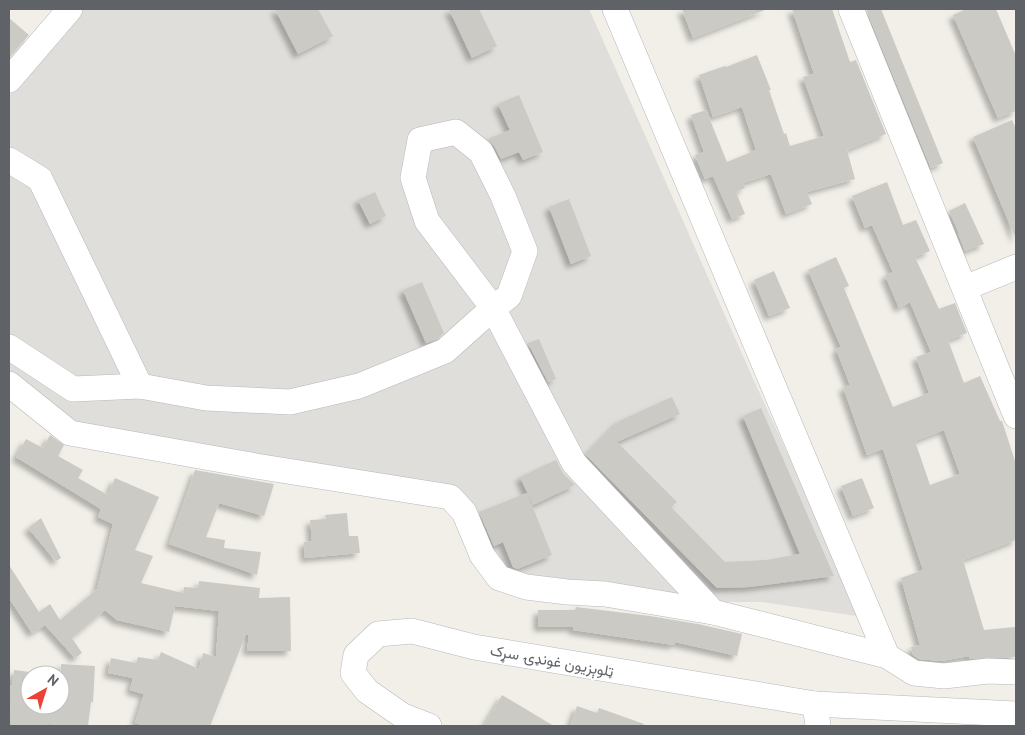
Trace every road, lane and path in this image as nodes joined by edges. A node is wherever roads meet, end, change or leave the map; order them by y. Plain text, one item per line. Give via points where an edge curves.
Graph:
1 (70, 9) edge
2 (615, 9) edge
3 (851, 9) edge
4 (9, 80) edge
5 (9, 160) edge
6 (1016, 267) edge
7 (964, 288) junction
8 (493, 308) junction
9 (9, 346) edge
10 (9, 384) edge
11 (140, 386) junction
12 (1016, 416) edge
13 (713, 612) junction
14 (887, 656) junction
15 (1016, 672) edge
16 (1016, 714) edge
17 (817, 715) edge
18 (429, 726) edge

1 - 4 street
2 - 14 street
3 - 7 street
5 - 11 street via 40,179
6 - 7 street
7 - 12 street
8 - 8 street via 509,296 525,251 503,196 480,152 456,132 420,140 413,178 427,221
8 - 11 street via 445,351 359,386 290,402 206,398
8 - 13 street via 574,463
9 - 11 street via 73,389
10 - 13 street via 70,433 450,497 464,512 482,555 500,578 526,587 605,594
13 - 14 street
14 - 15 street via 914,673 944,676
16 - 17 street, ټلوېزيون غونډۍ سړک via 869,707
17 - 18 street, ټلوېزيون غونډۍ سړک via 474,647 412,631 378,634 356,655 353,673 367,691 403,716

